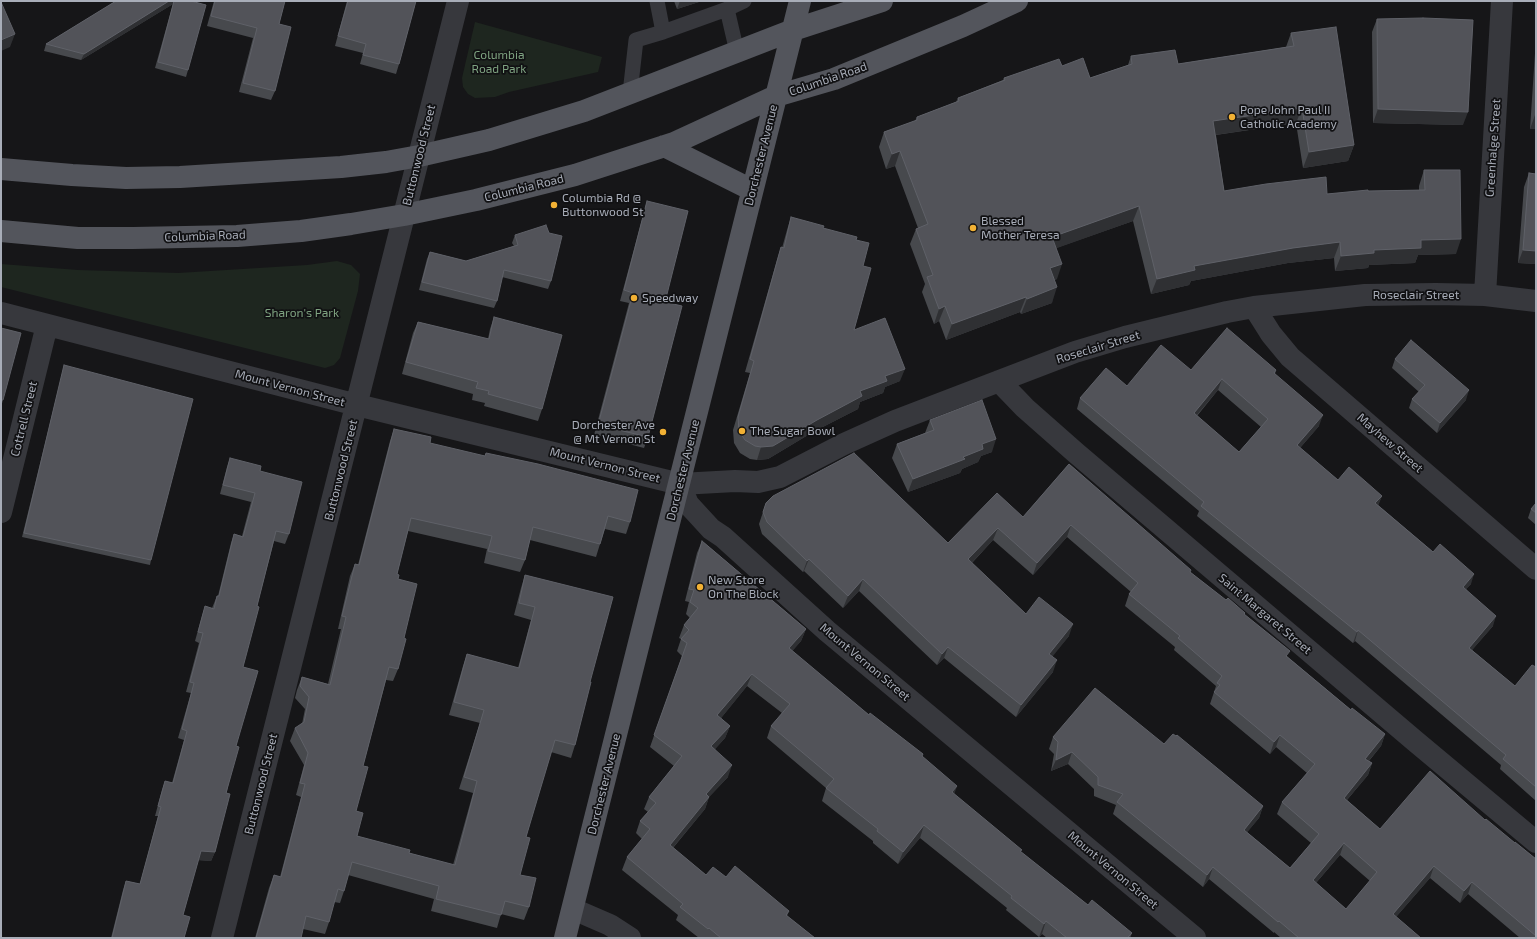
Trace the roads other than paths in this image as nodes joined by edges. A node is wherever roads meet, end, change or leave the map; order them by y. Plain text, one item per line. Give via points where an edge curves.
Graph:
1 (458, 1) edge
2 (657, 1) edge
3 (744, 1) edge
4 (800, 1) edge
5 (882, 1) edge
6 (1017, 1) edge
7 (1502, 1) edge
8 (727, 9) junction
9 (793, 30) junction
10 (663, 32) junction
11 (737, 52) junction
12 (630, 93) junction
13 (776, 96) junction
14 (664, 146) junction
15 (419, 156) junction
16 (1, 169) edge
17 (752, 190) junction
18 (404, 215) junction
19 (1, 230) edge
20 (1485, 295) junction
21 (1536, 301) edge
22 (1254, 307) junction
23 (1, 313) edge
24 (47, 325) junction
25 (999, 381) junction
26 (357, 405) junction
27 (680, 484) junction
28 (1, 512) edge
29 (1536, 569) edge
30 (1536, 842) edge
31 (573, 910) junction
32 (222, 938) edge
33 (565, 938) edge
34 (630, 938) edge
35 (1195, 938) edge

1 - 15 street, Buttonwood Street
2 - 10 lane
3 - 8 lane
4 - 9 main road, Dorchester Avenue
5 - 9 main road
6 - 13 main road, Columbia Road via 834,79
7 - 20 street, Greenhalge Street
8 - 10 lane
8 - 11 lane
9 - 11 main road
9 - 13 main road, Dorchester Avenue
10 - 12 lane via 636,40
11 - 12 main road
12 - 15 main road via 533,128 452,150
13 - 14 main road, Columbia Road
13 - 17 main road, Dorchester Avenue
14 - 17 main road
14 - 18 main road, Columbia Road via 575,175
15 - 16 main road via 341,167 180,178 72,176
15 - 18 street, Buttonwood Street
17 - 27 main road, Dorchester Avenue
18 - 19 main road, Columbia Road via 301,231 237,236 78,238
18 - 26 street, Buttonwood Street
20 - 21 street, Roseclair Street
20 - 22 street, Roseclair Street via 1365,294
22 - 25 street, Roseclair Street via 1125,337 1075,352
22 - 29 street, Mayhew Street via 1290,357
23 - 24 street, Mount Vernon Street
24 - 26 street, Mount Vernon Street
24 - 28 street, Cottrell Street
25 - 27 street, Roseclair Street via 895,421 780,477 758,482
25 - 30 street, Saint Margaret Street via 1076,453
26 - 27 street, Mount Vernon Street
26 - 32 street, Buttonwood Street
27 - 31 main road, Dorchester Avenue
27 - 35 street, Mount Vernon Street via 688,504 711,529 833,636
31 - 33 main road, Dorchester Avenue
31 - 34 street via 610,925

